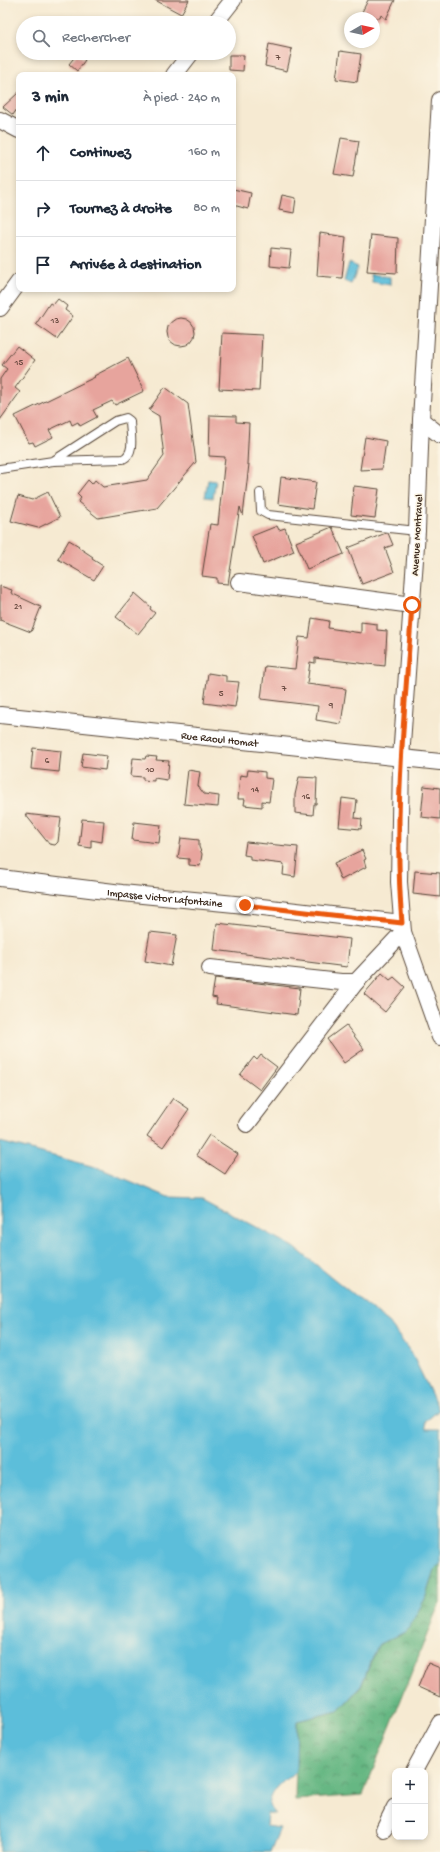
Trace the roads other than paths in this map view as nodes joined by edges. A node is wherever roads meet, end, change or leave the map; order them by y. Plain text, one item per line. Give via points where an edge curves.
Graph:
1 (233, 0) edge
2 (220, 16) edge
3 (186, 60) edge
4 (176, 72) edge
5 (440, 100) edge
6 (0, 120) edge
7 (16, 128) edge
8 (438, 183) edge
9 (16, 286) edge
10 (0, 308) edge
11 (421, 420) junction
12 (440, 434) edge
13 (53, 461) junction
14 (0, 470) edge
15 (260, 493) dead end
16 (417, 531) junction
17 (239, 582) dead end
18 (412, 605) junction
19 (0, 715) edge
20 (401, 758) junction
21 (440, 762) edge
22 (0, 878) edge
23 (403, 927) junction
24 (210, 968) dead end
25 (356, 982) junction
26 (440, 1037) edge
27 (247, 1124) dead end
28 (440, 1723) edge
29 (416, 1768) edge
30 (392, 1813) edge
31 (384, 1829) dead end

1 - 2 street
3 - 4 street
5 - 8 street, Avenue Montravel
6 - 7 street
8 - 11 street, Avenue Montravel
9 - 10 street
11 - 12 street
11 - 16 street, Avenue Montravel
13 - 13 lane via 123,459 131,451 130,421 126,418 115,420
13 - 14 lane
15 - 16 lane via 261,511 268,515
16 - 18 street, Avenue Montravel
17 - 18 street
18 - 20 street, Avenue Montravel
19 - 20 street, Rue Raoul Homat
20 - 21 street, Rue Raoul Homat
20 - 23 street, Avenue Montravel via 399,882
22 - 23 street, Impasse Victor Lafontaine via 245,905
23 - 25 street
23 - 26 street, Avenue Montravel
24 - 25 street
25 - 27 street
28 - 29 street
30 - 31 street

